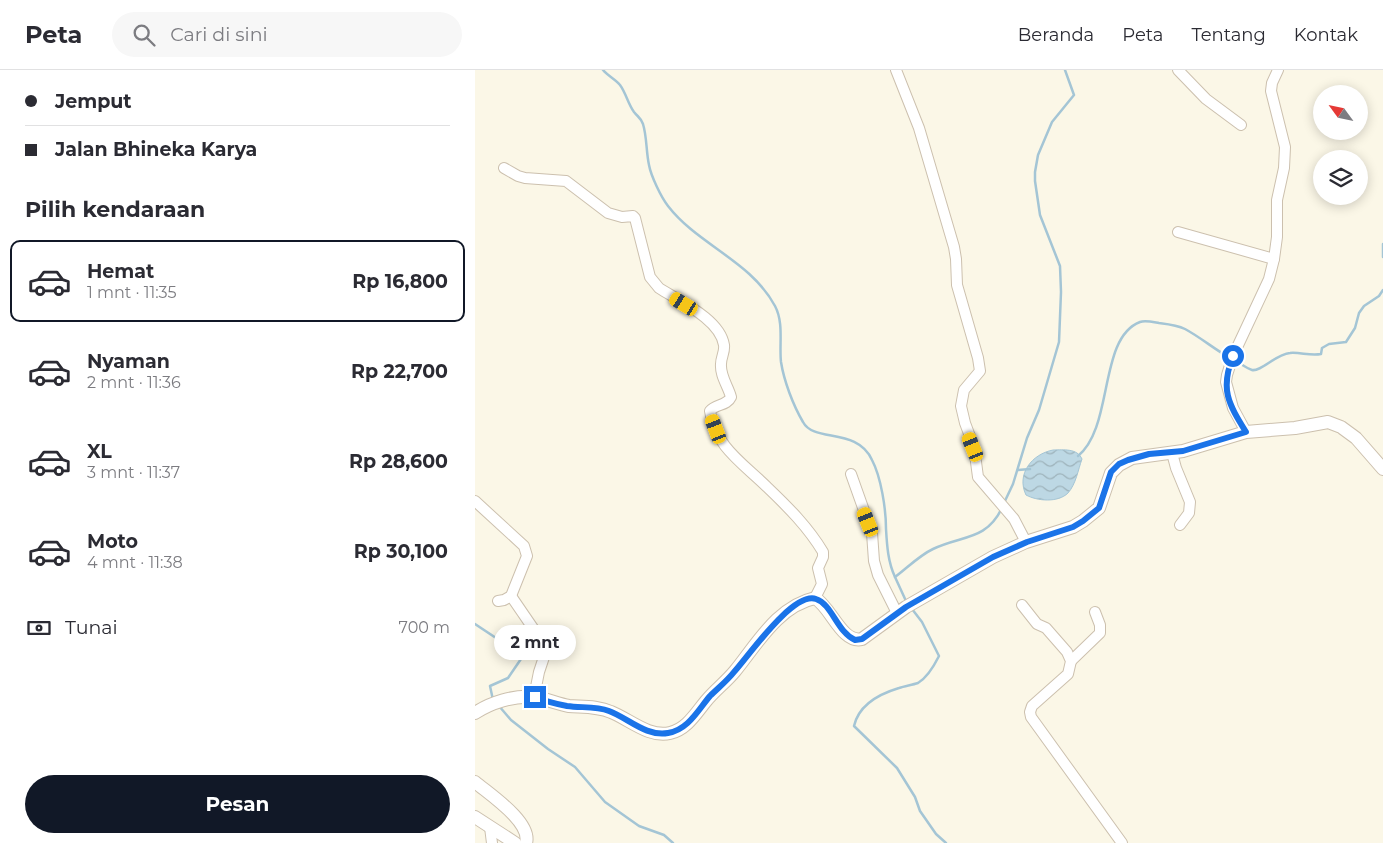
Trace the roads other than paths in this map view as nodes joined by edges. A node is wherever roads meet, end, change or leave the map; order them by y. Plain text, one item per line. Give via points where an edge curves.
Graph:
1 (896, 70) edge
2 (1178, 70) edge
3 (1278, 70) edge
4 (1241, 125) dead end
5 (504, 168) dead end
6 (1178, 232) dead end
7 (1274, 259) junction
8 (1246, 432) junction
9 (1172, 453) junction
10 (1382, 465) edge
11 (851, 474) dead end
12 (475, 501) edge
13 (1180, 526) dead end
14 (1027, 542) junction
15 (511, 596) junction
16 (815, 598) junction
17 (498, 600) dead end
18 (1022, 605) dead end
19 (1095, 612) dead end
20 (897, 613) junction
21 (1071, 661) junction
22 (535, 697) junction
23 (475, 713) edge
24 (475, 782) edge
25 (475, 817) edge
26 (490, 827) junction
27 (492, 843) edge
28 (515, 843) edge
29 (526, 843) edge
30 (1122, 843) edge

1 - 14 street via 919,128 954,248 957,285 979,358 980,371 965,390 961,406 973,447 977,477 1014,519
2 - 4 street via 1202,95
3 - 7 street via 1271,91 1285,158 1277,200
5 - 16 street via 525,178 566,181 608,213 633,216 654,283 716,327 724,344 722,373 731,397 711,409 711,416 720,438 733,456 804,524 823,552 818,568 822,584
6 - 7 street
7 - 8 street via 1263,293 1227,375 1228,394
8 - 9 street
8 - 10 street via 1333,423 1356,438
9 - 13 street via 1189,502 1189,513
9 - 14 street via 1138,456 1119,464 1109,476 1102,504 1096,512 1073,527
11 - 20 street via 872,533 878,575
12 - 15 street via 526,549 527,556
14 - 20 street via 986,560
15 - 17 street
15 - 22 street via 546,651
16 - 20 street via 855,640 862,639
16 - 22 street via 796,605 780,618 689,722 672,732 665,734 645,730 608,710 559,704
18 - 21 street via 1067,652
19 - 21 street via 1100,633
21 - 30 street via 1068,674 1032,706 1030,714
22 - 23 street via 492,704
24 - 29 street via 521,822
25 - 26 street
26 - 27 street
26 - 28 street

